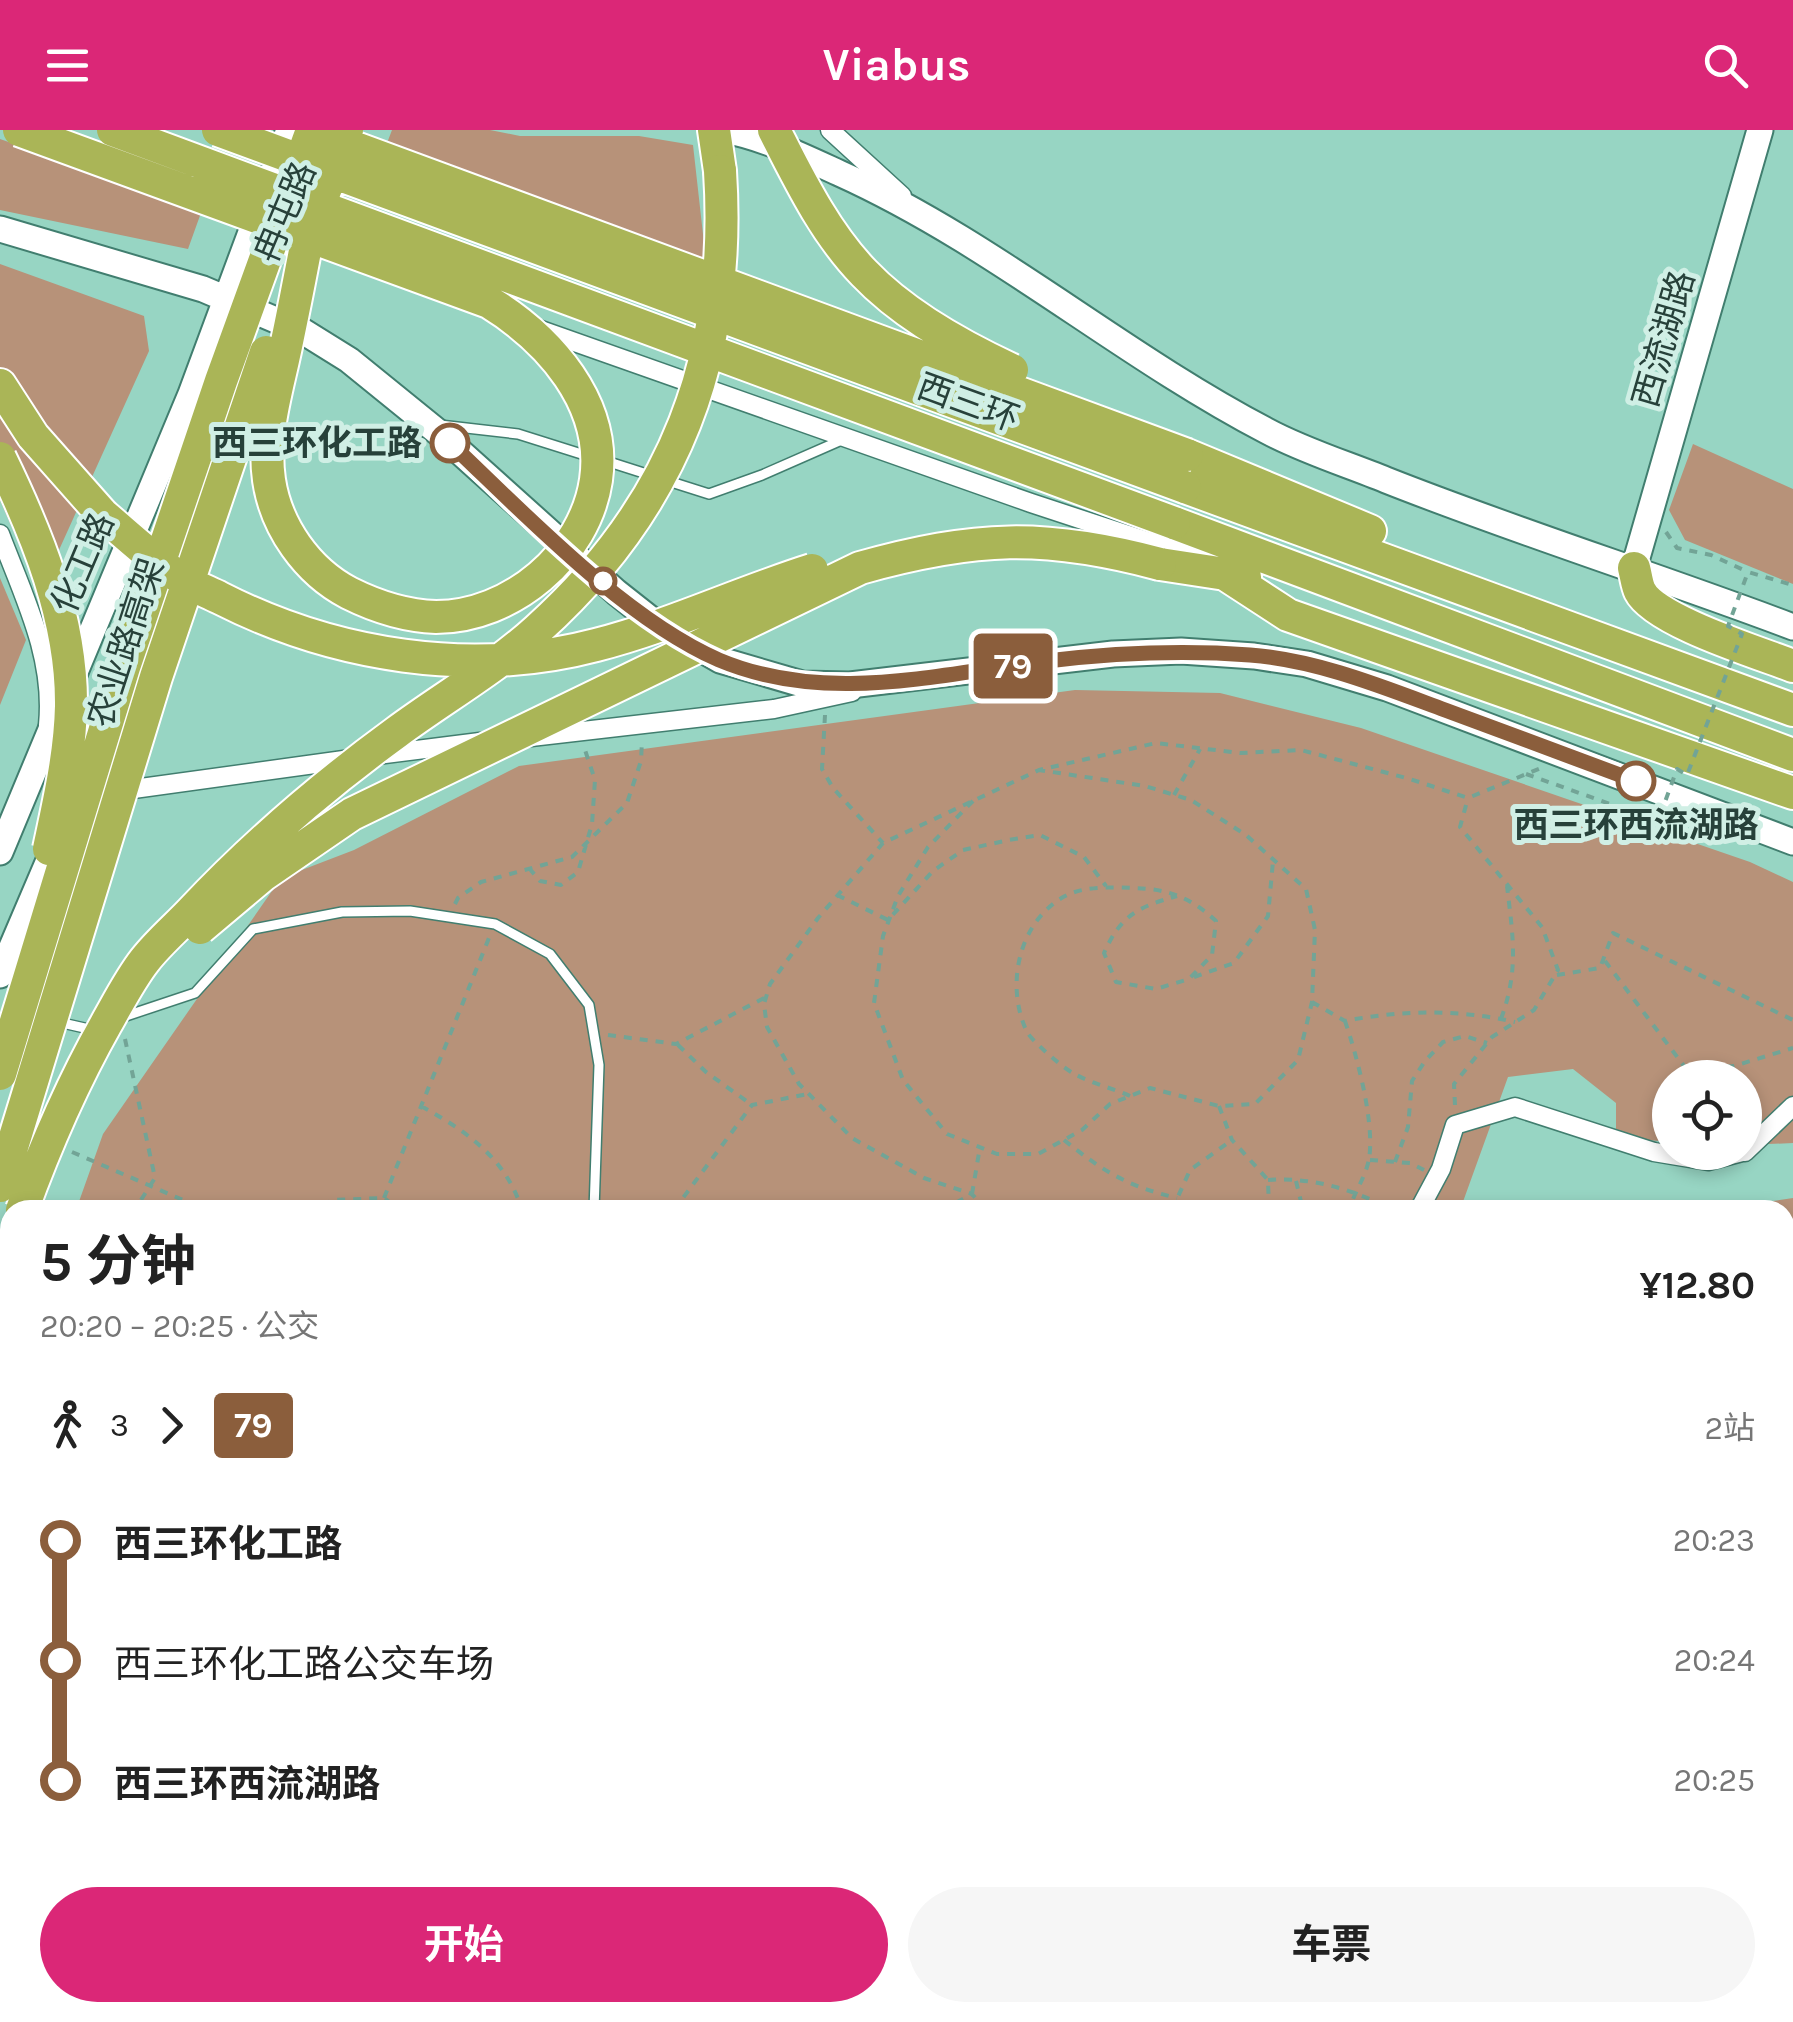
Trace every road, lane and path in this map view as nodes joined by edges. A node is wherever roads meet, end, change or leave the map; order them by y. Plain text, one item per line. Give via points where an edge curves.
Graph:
1 (19, 130) edge
2 (113, 130) edge
3 (218, 130) edge
4 (290, 130) edge
5 (310, 130) edge
6 (347, 130) edge
7 (358, 130) edge
8 (714, 130) edge
9 (725, 130) edge
10 (774, 130) edge
11 (830, 130) edge
12 (1760, 130) edge
13 (916, 210) junction
14 (0, 230) edge
15 (306, 247) junction
16 (228, 299) junction
17 (278, 321) junction
18 (0, 386) edge
19 (428, 423) junction
20 (847, 438) junction
21 (0, 458) edge
22 (1186, 471) junction
23 (1651, 509) junction
24 (0, 534) edge
25 (1111, 551) junction
26 (1634, 568) junction
27 (1748, 572) junction
28 (1226, 574) junction
29 (1789, 584) dead end
30 (1398, 609) junction
31 (1793, 627) edge
32 (1793, 666) edge
33 (906, 681) junction
34 (826, 698) junction
35 (1793, 710) edge
36 (643, 724) junction
37 (579, 731) junction
38 (45, 745) junction
39 (1200, 748) junction
40 (1793, 755) edge
41 (1569, 757) junction
42 (1039, 770) junction
43 (1526, 774) junction
44 (1793, 794) edge
45 (1174, 795) junction
46 (1468, 798) junction
47 (973, 801) junction
48 (1658, 821) junction
49 (63, 828) junction
50 (1682, 830) dead end
51 (588, 841) junction
52 (1793, 842) edge
53 (883, 843) junction
54 (0, 852) edge
55 (1273, 860) junction
56 (528, 867) junction
57 (1507, 884) junction
58 (1106, 886) junction
59 (838, 895) junction
60 (1177, 896) junction
61 (448, 917) junction
62 (888, 920) junction
63 (494, 924) junction
64 (1603, 958) junction
65 (0, 975) edge
66 (1555, 976) junction
67 (1190, 979) junction
68 (766, 997) junction
69 (1312, 1002) junction
70 (0, 1010) edge
71 (29, 1016) dead end
72 (44, 1019) dead end
73 (1501, 1019) junction
74 (1793, 1020) edge
75 (1345, 1022) junction
76 (1515, 1022) junction
77 (123, 1032) dead end
78 (594, 1032) junction
79 (0, 1034) edge
80 (1488, 1042) junction
81 (676, 1044) junction
82 (1793, 1048) edge
83 (82, 1067) junction
84 (0, 1074) edge
85 (808, 1094) junction
86 (1130, 1096) junction
87 (752, 1105) junction
88 (421, 1106) junction
89 (1219, 1106) junction
90 (1793, 1106) edge
91 (1455, 1125) junction
92 (1762, 1135) edge
93 (1064, 1140) junction
94 (1232, 1140) junction
95 (980, 1147) junction
96 (1652, 1151) edge
97 (1369, 1160) junction
98 (1395, 1162) junction
99 (1437, 1177) junction
100 (1295, 1178) junction
101 (1268, 1180) junction
102 (0, 1186) edge
103 (1354, 1190) junction
104 (972, 1194) junction
105 (384, 1198) junction
106 (1178, 1198) joint
107 (26, 1200) edge
108 (141, 1200) edge
109 (334, 1200) edge
110 (387, 1200) edge
111 (519, 1200) edge
112 (594, 1200) edge
113 (681, 1200) edge
114 (961, 1200) edge
115 (977, 1200) edge
116 (1269, 1200) edge
117 (1300, 1200) edge
118 (1352, 1200) edge
119 (1374, 1200) edge
120 (1425, 1200) edge

1 - 15 highway, bridge via 489,302 520,321 570,376 596,450 596,480 572,542 542,577 480,610 402,614 335,586 292,541 276,506 266,448
2 - 30 highway, 西三环, bridge
3 - 22 highway, 西三环, bridge
4 - 16 main road, 冉屯路
5 - 22 highway, bridge
5 - 84 highway, 农业路高架, bridge via 136,632
6 - 15 highway, 农业路高架, bridge
7 - 15 main road, 冉屯路
8 - 83 highway, bridge via 723,217 714,328 689,418 651,495 587,581 535,632 304,804 235,865 145,960
9 - 13 main road via 790,150
10 - 22 highway, bridge via 839,242 886,294 982,356 1118,418
11 - 13 street
12 - 23 main road, 西流湖路
13 - 26 main road via 1272,434 1482,518
14 - 16 main road
15 - 17 main road, 冉屯路
15 - 20 street
15 - 102 highway, 农业路高架, bridge via 156,677
16 - 17 main road
16 - 38 main road, 化工路
17 - 19 main road via 348,360
17 - 49 main road
18 - 25 highway, bridge via 84,496 181,578 286,628 369,650 472,660 593,646 925,538 1032,534
19 - 20 lane via 518,434 708,494
19 - 33 main road via 616,592 687,643 802,684
20 - 28 street via 1197,556
21 - 79 highway, bridge via 46,566 68,660 71,708 60,795
22 - 35 highway via 1387,538 1487,597
23 - 26 main road, 西流湖路
23 - 27 path via 1676,548
24 - 38 street via 40,638 50,684
25 - 28 highway, bridge
25 - 83 highway, bridge via 1058,542 985,542 860,568 352,814 200,928 152,976
26 - 31 main road
26 - 32 highway via 1640,592 1663,611
27 - 29 path, bridge
27 - 48 path, bridge via 1728,626 1742,634 1688,775 1677,769
28 - 30 highway
28 - 44 highway via 1288,615
30 - 40 highway, 西三环
33 - 34 street
33 - 41 main road via 1113,654 1254,656 1387,688
34 - 36 street
34 - 53 path via 822,769
36 - 37 street
36 - 51 path via 641,761 627,802
37 - 49 street via 104,793
37 - 51 path via 595,780
38 - 54 main road, 化工路
39 - 42 path via 1156,743
39 - 45 path
39 - 46 path via 1301,750
41 - 43 path
41 - 52 main road
42 - 45 path
42 - 47 path
43 - 46 path
43 - 48 path
45 - 55 path via 1246,835
46 - 57 path via 1460,827
47 - 53 path
47 - 62 path via 928,847
48 - 50 path, bridge
49 - 65 main road
51 - 56 path via 572,857
51 - 56 path via 578,872 561,885 540,881
53 - 59 path
55 - 67 path via 1268,916 1234,963
55 - 69 path via 1306,889 1315,930
56 - 61 path via 481,882 458,898
57 - 66 path via 1542,928
57 - 73 path via 1513,986
58 - 60 path
58 - 62 path via 1084,857 1040,835 963,850 933,871
58 - 86 path via 1066,896 1039,917 1021,948 1016,982 1028,1034 1070,1072
59 - 62 path
59 - 68 path
60 - 67 path via 1216,921 1212,955
60 - 67 path via 1134,912 1115,928 1104,953 1116,982 1156,989
61 - 63 lane
61 - 72 lane via 342,912 253,929 195,993 89,1029
62 - 95 path via 874,1002 903,1080 948,1134
63 - 78 lane via 550,954 589,1006
63 - 88 path
64 - 66 path via 1600,968
64 - 74 path via 1614,933
64 - 82 path via 1686,1070 1734,1066
66 - 76 path via 1534,1010
68 - 81 path
68 - 85 path via 767,1027
69 - 75 path
69 - 89 path via 1298,1060 1255,1104
70 - 71 lane
73 - 75 path via 1386,1013
73 - 76 path
75 - 97 path via 1367,1110
76 - 80 path
77 - 108 path via 155,1178
78 - 81 path
78 - 112 lane
80 - 91 path via 1454,1084
80 - 98 path via 1465,1036 1443,1042 1425,1061 1412,1080 1408,1127
81 - 87 path
83 - 107 highway, bridge
85 - 87 path
85 - 104 path via 852,1138 924,1178
86 - 89 path via 1150,1088
86 - 93 path
87 - 113 path
88 - 105 path
88 - 111 path via 489,1150
89 - 94 path
90 - 92 street
91 - 96 street via 1516,1107
91 - 99 street
93 - 95 path via 1038,1154 996,1154
93 - 106 path via 1138,1188
94 - 101 path
94 - 106 path via 1190,1170
95 - 104 path
97 - 98 path
97 - 103 path
98 - 99 path via 1410,1162
99 - 120 street
100 - 101 path
100 - 103 path
100 - 117 path
101 - 116 path
103 - 118 path
103 - 119 path
104 - 114 path
104 - 115 path
105 - 109 path
105 - 110 path

